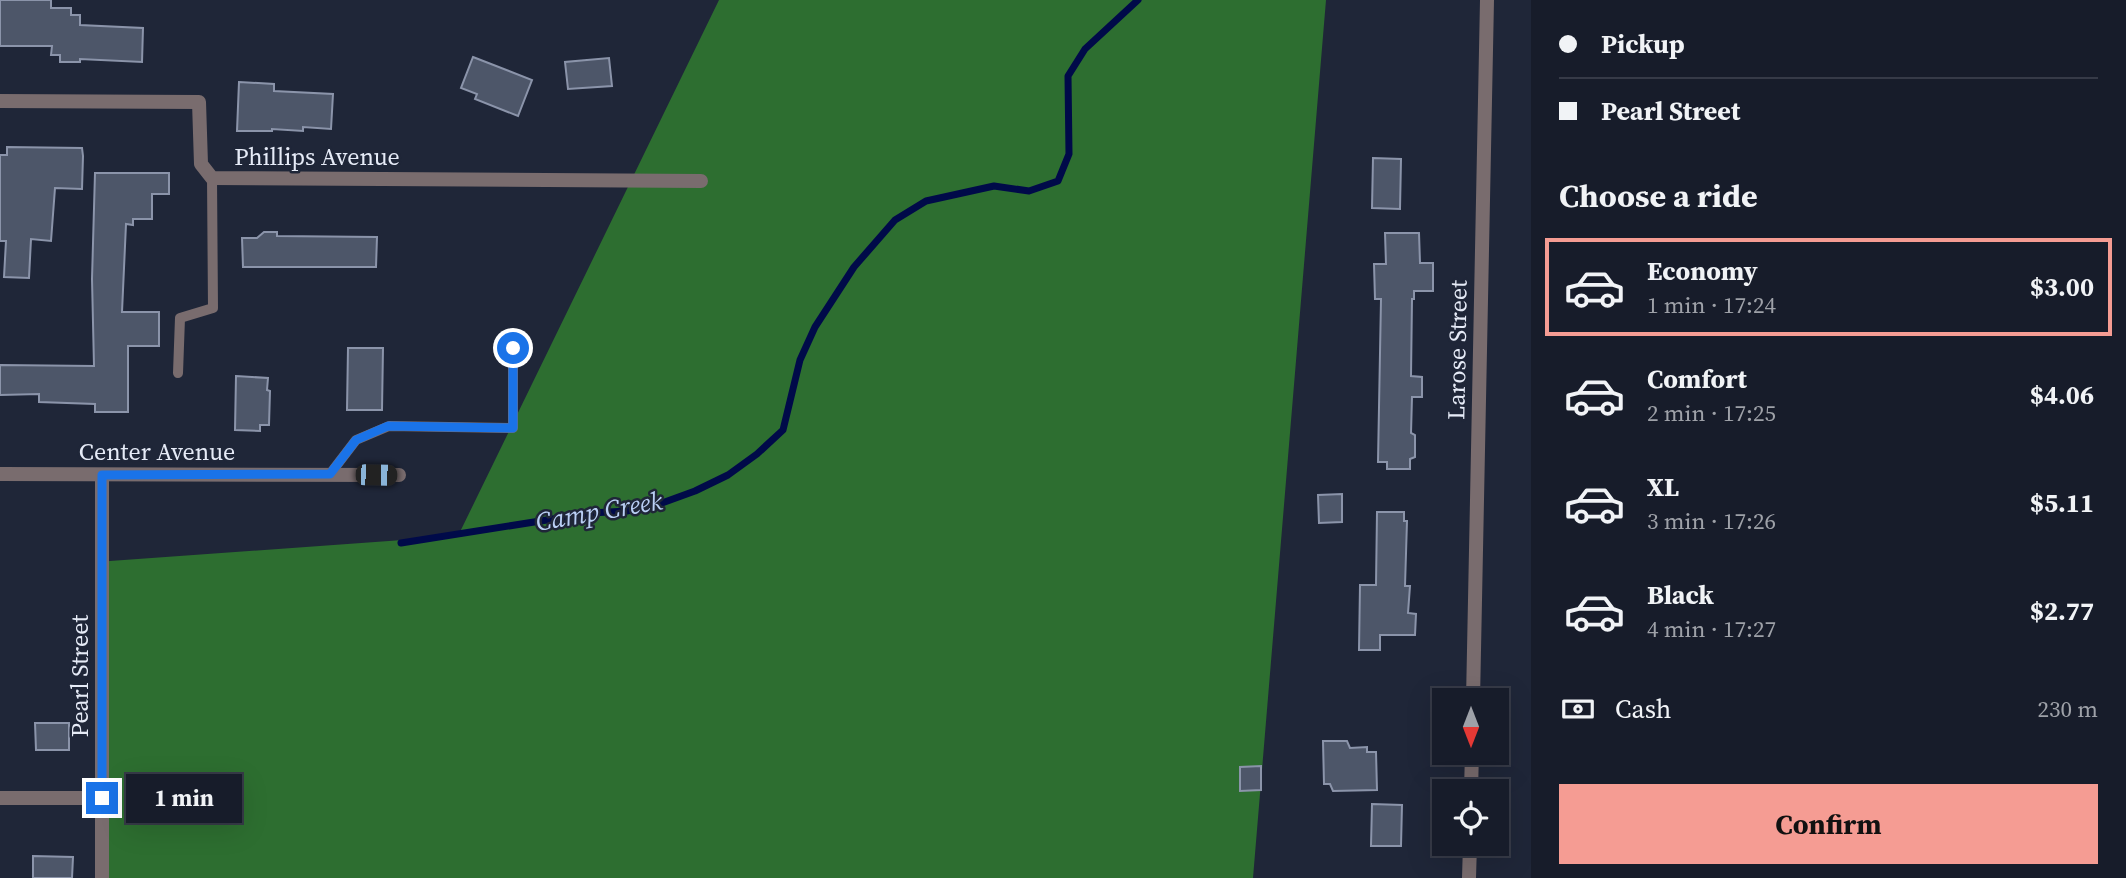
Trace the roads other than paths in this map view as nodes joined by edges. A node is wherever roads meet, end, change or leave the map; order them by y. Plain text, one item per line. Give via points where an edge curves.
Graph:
1 (1487, 0) edge
2 (0, 101) edge
3 (212, 178) junction
4 (702, 181) dead end
5 (513, 348) dead end
6 (178, 373) dead end
7 (0, 474) edge
8 (330, 474) junction
9 (102, 475) junction
10 (398, 475) dead end
11 (1473, 688) edge
12 (0, 798) edge
13 (102, 798) junction
14 (1470, 856) edge
15 (102, 878) edge
16 (1469, 878) edge

1 - 11 street, Larose Street
2 - 3 street, Phillips Avenue via 200,102 201,164
3 - 4 street, Phillips Avenue
3 - 6 lane via 213,308 180,318
5 - 8 lane via 513,428 388,426 356,440
7 - 9 street, Center Avenue
8 - 9 street, Center Avenue
8 - 10 street, Center Avenue
9 - 13 street, Pearl Street
12 - 13 street
13 - 15 street, Pearl Street
14 - 16 street

